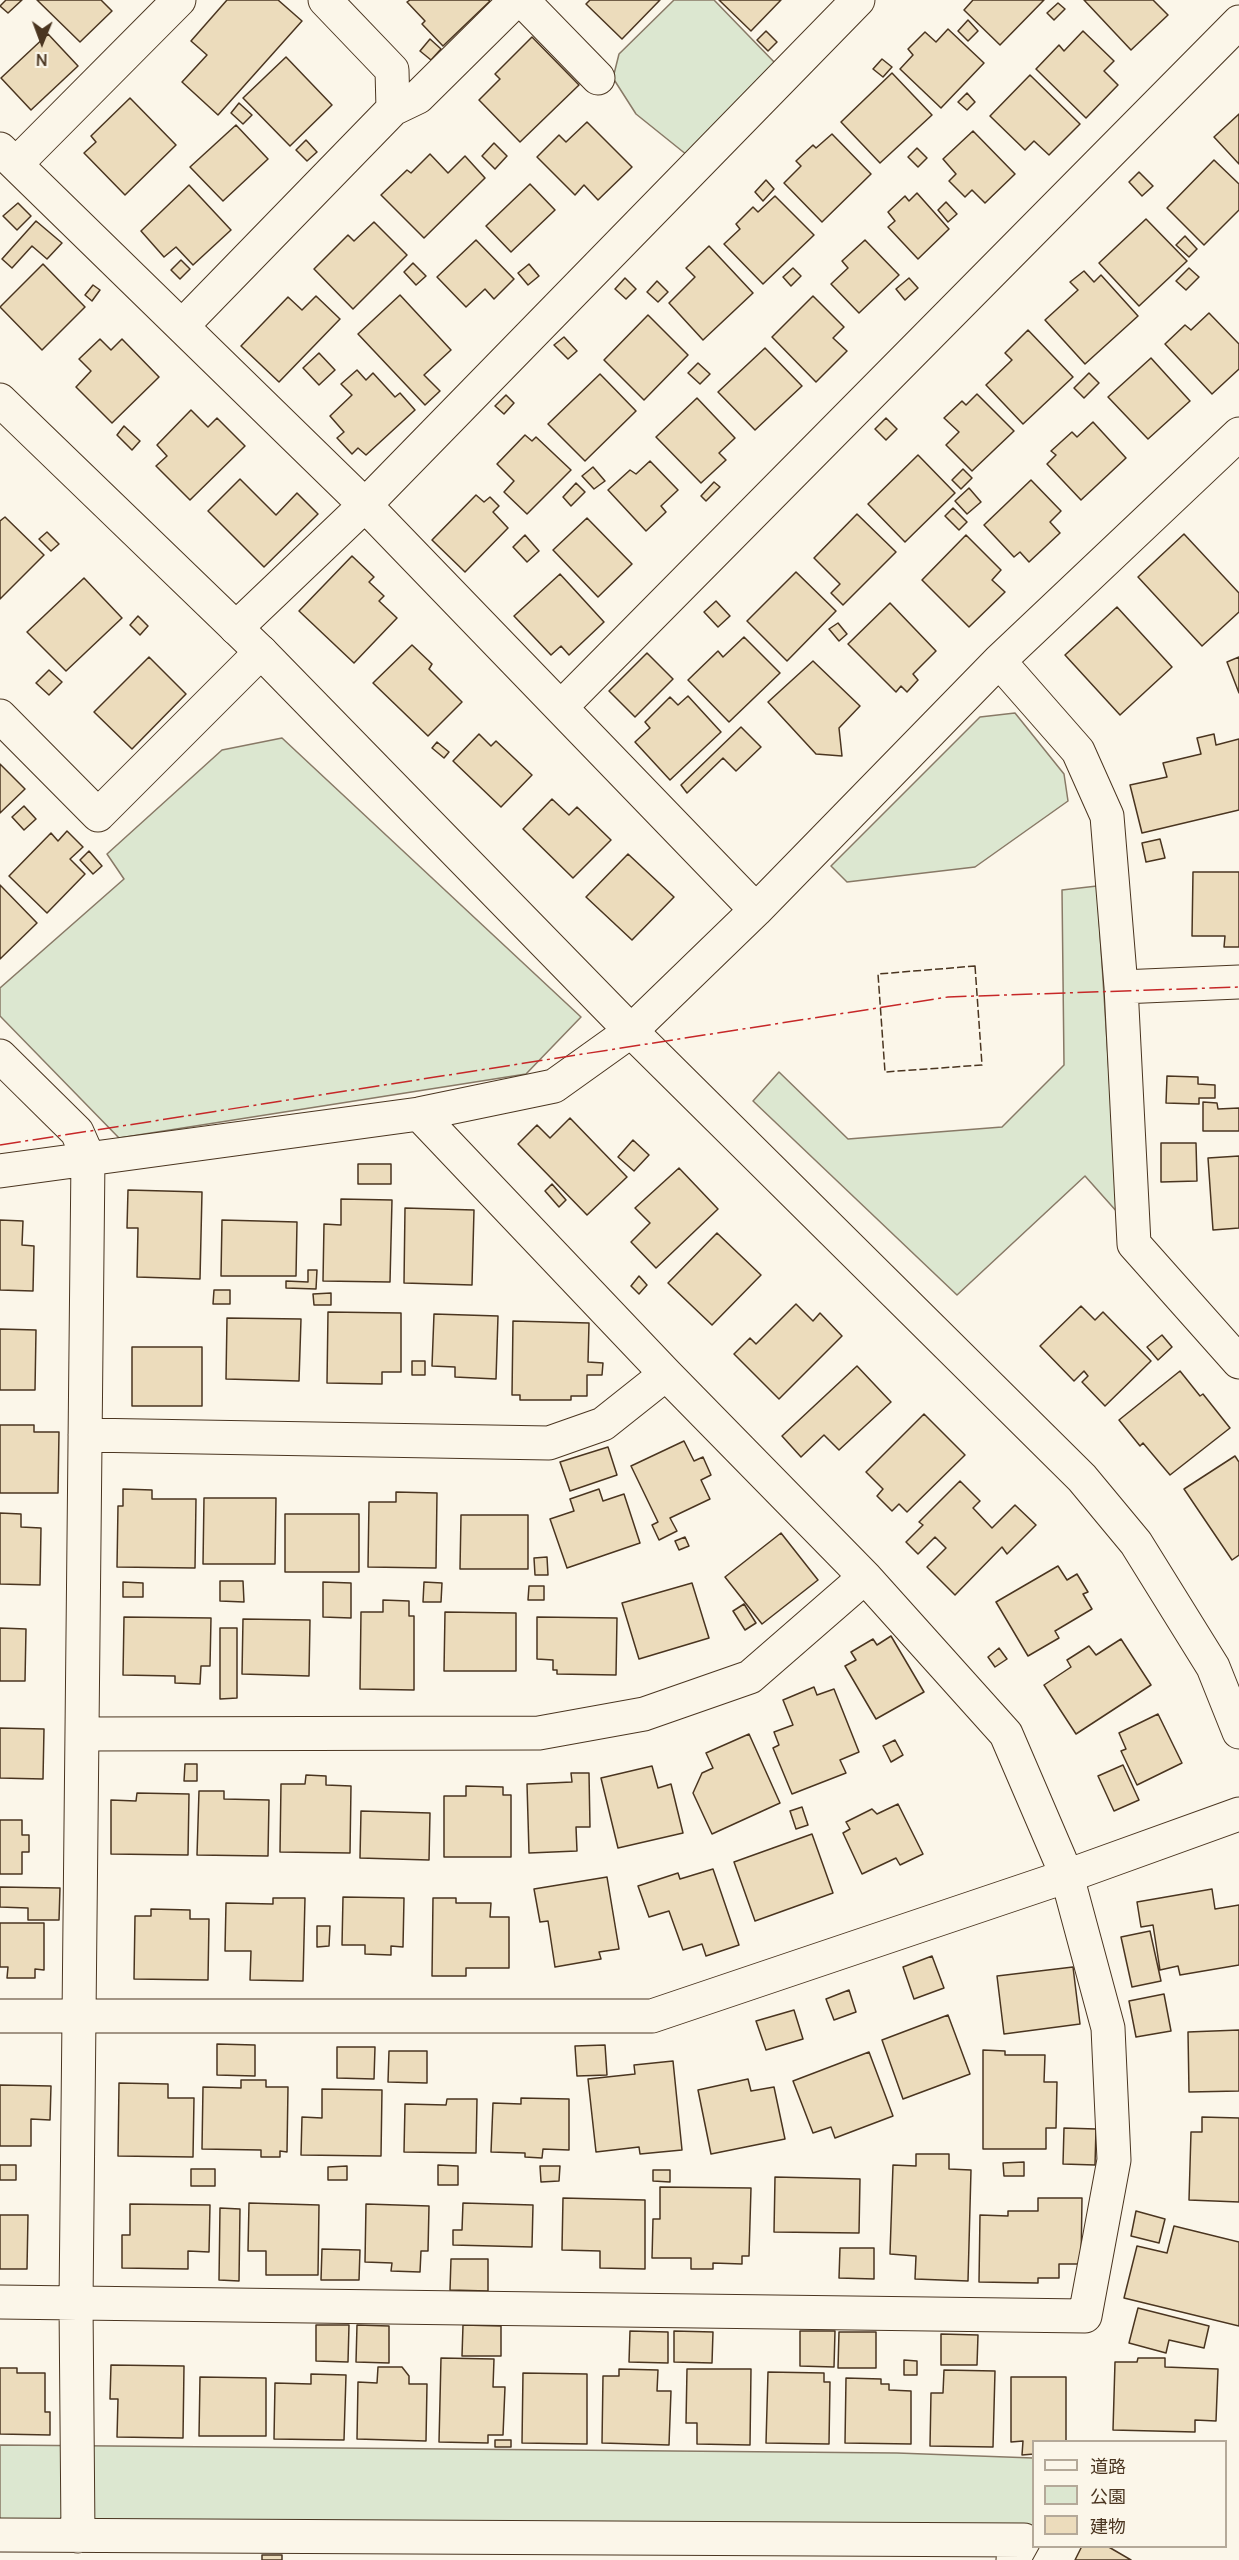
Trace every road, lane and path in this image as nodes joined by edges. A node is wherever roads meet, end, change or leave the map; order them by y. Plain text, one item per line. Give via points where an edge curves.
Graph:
1 (179, 0) edge
2 (325, 0) edge
3 (516, 0) edge
4 (522, 0) edge
5 (858, 0) edge
6 (1223, 0) edge
7 (1239, 16) edge
8 (1239, 22) edge
9 (598, 78) dead end
10 (393, 109) junction
11 (8, 157) edge
12 (182, 326) junction
13 (0, 400) edge
14 (1234, 449) edge
15 (365, 505) junction
16 (236, 628) junction
17 (261, 652) junction
18 (999, 661) junction
19 (561, 707) junction
20 (0, 716) edge
21 (756, 910) junction
22 (1239, 982) edge
23 (1121, 987) junction
24 (631, 1031) junction
25 (0, 1056) edge
26 (419, 1114) junction
27 (88, 1157) junction
28 (0, 1171) edge
29 (1239, 1362) edge
30 (666, 1374) junction
31 (85, 1436) junction
32 (865, 1577) junction
33 (1239, 1732) edge
34 (83, 1734) junction
35 (1239, 1814) edge
36 (1067, 1876) junction
37 (0, 2016) edge
38 (80, 2017) junction
39 (0, 2302) edge
40 (76, 2303) junction
41 (0, 2535) edge
42 (78, 2536) junction
43 (580, 2550) edge
44 (1013, 2560) edge

1 - 11 street
2 - 10 street via 392,70
3 - 10 street via 418,97
4 - 9 street
5 - 15 street
6 - 7 street
8 - 19 street
10 - 12 street
11 - 12 street
12 - 15 street
13 - 16 street
14 - 18 street
15 - 16 street
15 - 19 street
16 - 17 street
17 - 20 street via 98,814
17 - 24 street
18 - 21 street
18 - 23 street via 1078,751 1107,816
19 - 21 street
21 - 24 street
22 - 23 street
23 - 29 street via 1134,1244
24 - 26 street via 554,1086
24 - 33 street via 1082,1478 1136,1543 1207,1658
25 - 27 street via 77,1132
26 - 27 street
26 - 30 street
27 - 28 street
27 - 31 street
30 - 31 street via 603,1424 549,1443
30 - 32 street
31 - 34 street
32 - 34 street via 750,1677 644,1714 539,1733
32 - 36 street via 1006,1734
34 - 38 street
35 - 36 street
36 - 38 street via 652,2016
36 - 40 street via 1108,2028 1114,2160 1085,2316
37 - 38 street
38 - 40 street
39 - 40 street
40 - 42 street
41 - 42 street
42 - 43 street
43 - 44 street via 1024,2540

